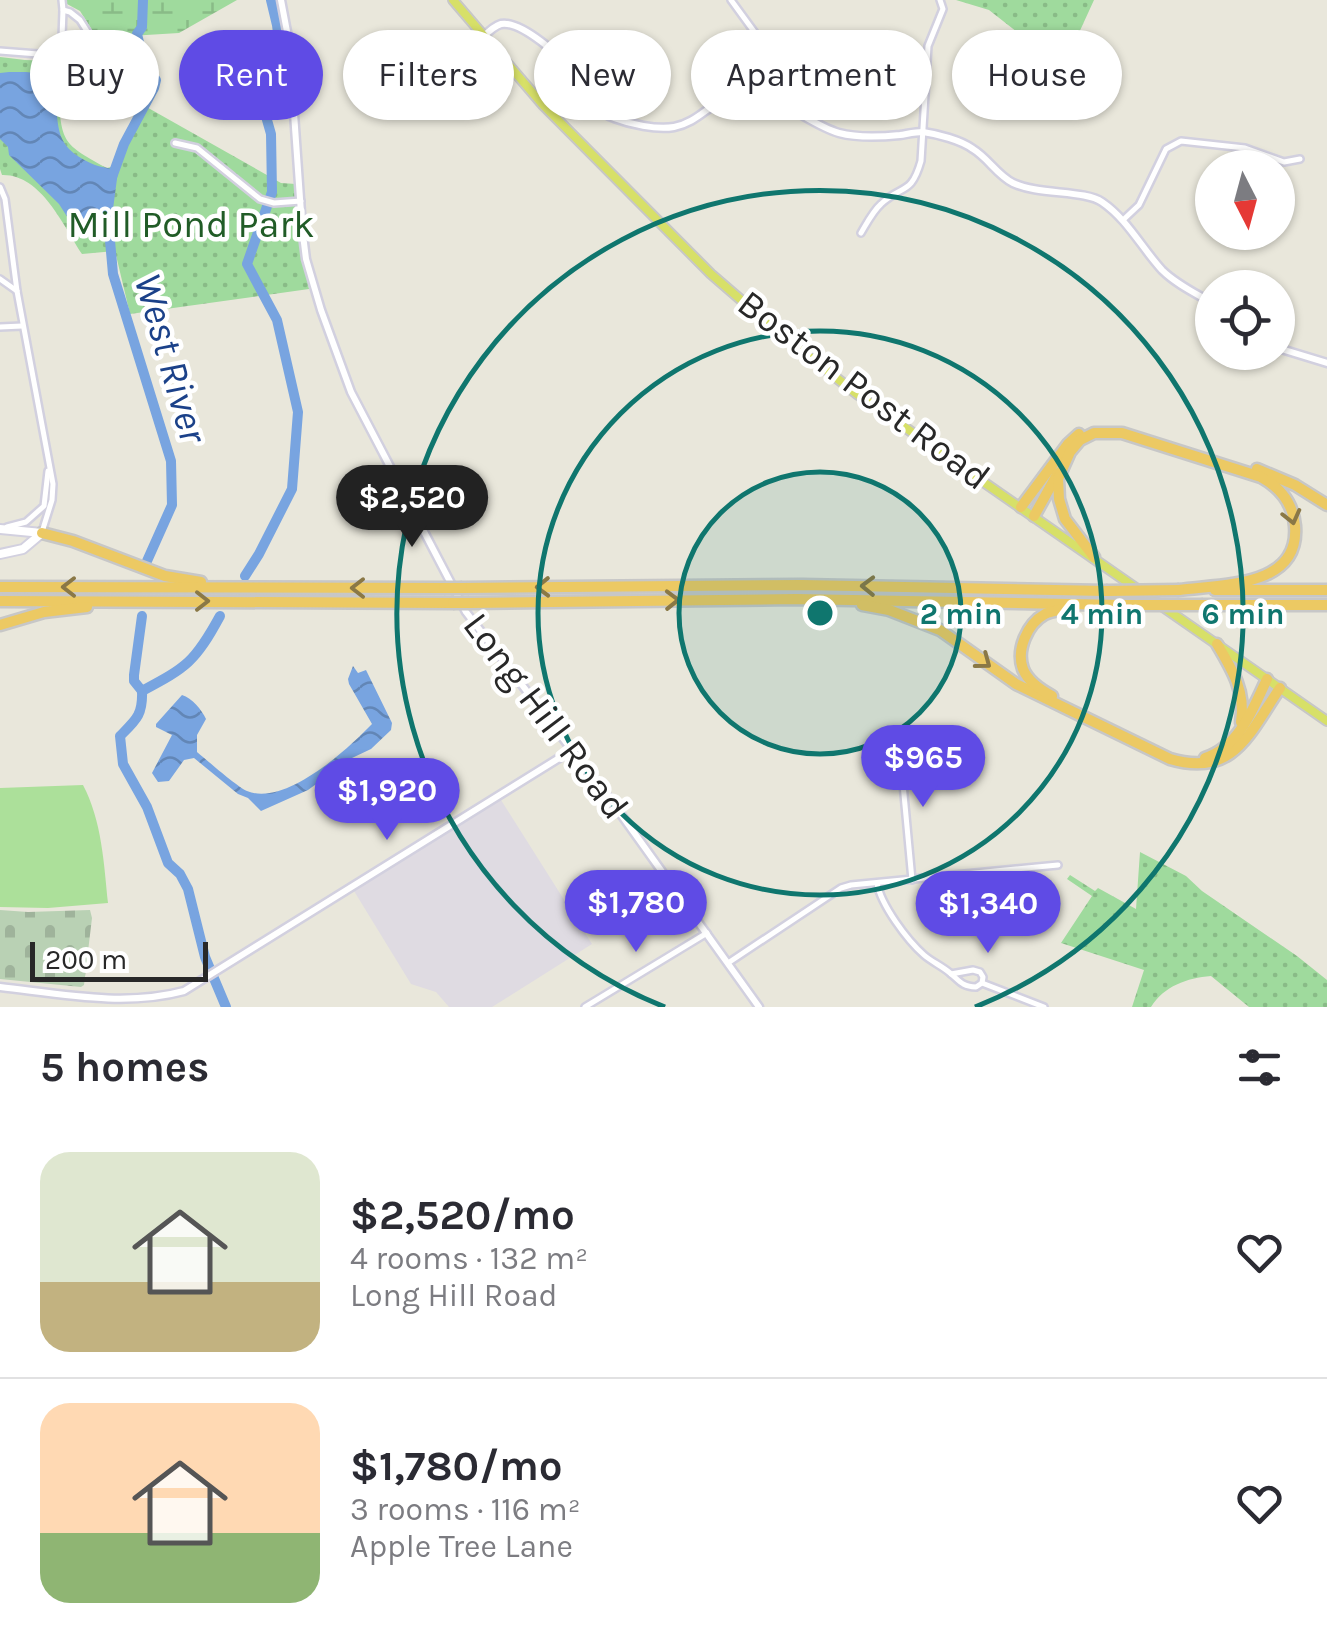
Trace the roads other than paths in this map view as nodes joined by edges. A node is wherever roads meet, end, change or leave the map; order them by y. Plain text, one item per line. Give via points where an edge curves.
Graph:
1 (62, 0) edge
2 (281, 0) edge
3 (453, 0) edge
4 (731, 0) edge
5 (940, 0) edge
6 (63, 10) junction
7 (86, 30) edge
8 (477, 30) edge
9 (490, 30) edge
10 (753, 30) edge
11 (0, 51) edge
12 (514, 72) edge
13 (692, 120) edge
14 (811, 120) edge
15 (922, 132) junction
16 (176, 143) dead end
17 (1300, 160) dead end
18 (0, 187) edge
19 (301, 201) junction
20 (1124, 220) junction
21 (861, 233) dead end
22 (0, 279) edge
23 (17, 291) junction
24 (1195, 293) edge
25 (23, 326) junction
26 (0, 327) edge
27 (1295, 355) edge
28 (1327, 363) edge
29 (1070, 452) junction
30 (49, 463) junction
31 (1327, 505) edge
32 (1021, 507) junction
33 (1034, 516) junction
34 (0, 528) edge
35 (42, 533) junction
36 (0, 554) edge
37 (1094, 557) junction
38 (0, 587) edge
39 (272, 588) junction
40 (1179, 590) junction
41 (1327, 590) edge
42 (796, 598) junction
43 (0, 601) edge
44 (170, 602) junction
45 (1123, 605) junction
46 (1327, 605) edge
47 (0, 625) edge
48 (1217, 644) junction
49 (1267, 679) junction
50 (1280, 688) junction
51 (1327, 721) edge
52 (1236, 736) junction
53 (572, 750) junction
54 (891, 756) dead end
55 (1058, 865) dead end
56 (912, 880) junction
57 (877, 883) junction
58 (707, 933) junction
59 (728, 963) junction
60 (952, 974) junction
61 (982, 983) junction
62 (0, 987) edge
63 (121, 1004) edge
64 (584, 1007) edge
65 (759, 1007) edge
66 (1044, 1007) edge

1 - 6 street
2 - 19 street, Long Hill Road
3 - 8 main road, Boston Post Road
4 - 10 street
5 - 15 street via 928,46
6 - 7 street
6 - 11 street via 62,37 54,49
9 - 13 street via 502,24 520,28 562,59 608,117 654,127
12 - 32 main road, Boston Post Road via 711,274 831,375
14 - 15 street via 855,136
15 - 20 street via 973,149 1012,182 1098,198
15 - 21 street via 916,179 882,202
16 - 19 street via 196,148 252,195
17 - 20 street via 1181,142 1166,149 1139,205
18 - 23 street
19 - 53 street, Long Hill Road via 312,283 358,408 466,612
20 - 24 street via 1163,271
22 - 23 street
23 - 25 street
25 - 26 street
25 - 30 street
27 - 28 street
29 - 33 highway
29 - 37 highway via 1058,479 1059,498 1065,519
29 -> 40 highway via 1094,433 1122,434 1262,476 1286,496 1296,533 1281,568 1265,577
30 - 34 street via 42,508 22,524
30 - 35 street via 52,500
31 - 32 highway via 1272,474 1108,425 1068,444
32 - 33 main road, Boston Post Road
33 - 37 main road, Boston Post Road
34 - 35 main road
35 - 36 main road via 22,549
35 - 39 highway via 165,576
37 - 48 main road, Boston Post Road
39 -> 38 highway
40 -> 39 highway, bridge via 802,584
40 - 41 highway
44 -> 42 highway, bridge
42 - 45 highway
42 -> 50 highway via 863,605 916,620 1038,696 1188,764 1232,753
43 - 44 highway
44 - 47 highway via 44,612
45 - 46 highway, bridge
45 - 52 highway via 1066,608 1032,624 1021,656 1031,682 1192,760 1224,750
48 - 49 main road, Boston Post Road
48 - 52 highway via 1241,692
49 - 50 main road, Boston Post Road
49 - 52 highway
50 - 51 main road, Boston Post Road
53 - 58 street, Long Hill Road
53 - 63 street via 197,984
54 - 56 street via 902,773
55 - 56 street
56 - 57 street
57 - 59 street via 841,888
57 - 60 street via 912,942
58 - 59 street, Long Hill Road
58 - 64 street
59 - 65 street, Long Hill Road
60 - 61 street via 969,987
60 - 61 street via 980,972
61 - 66 street
62 - 63 street

